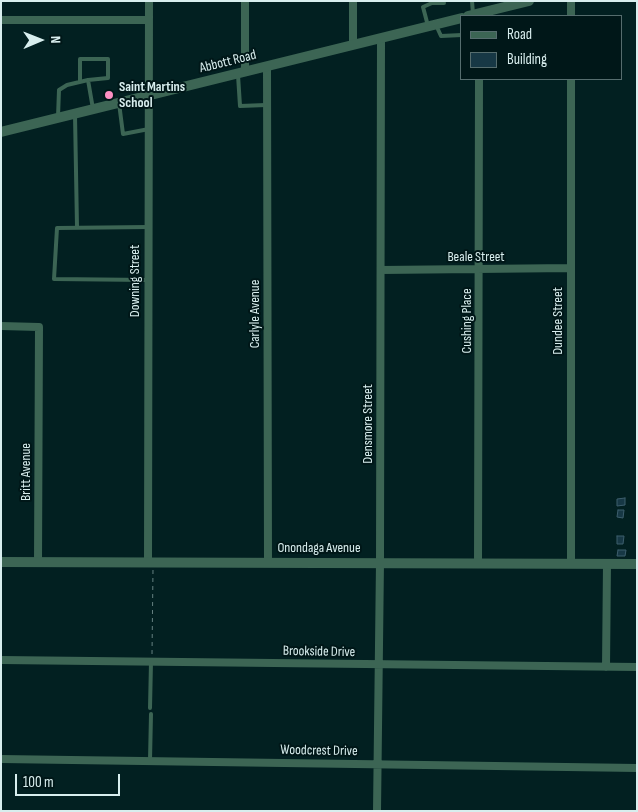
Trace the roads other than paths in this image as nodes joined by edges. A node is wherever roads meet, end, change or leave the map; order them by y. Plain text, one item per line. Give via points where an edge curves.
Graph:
1 (150, 1) edge
2 (245, 1) edge
3 (353, 1) edge
4 (472, 1) edge
5 (529, 1) edge
6 (571, 1) edge
7 (420, 2) edge
8 (444, 3) dead end
9 (511, 3) edge
10 (496, 5) edge
11 (424, 7) junction
12 (475, 15) edge
13 (571, 15) edge
14 (460, 18) edge
15 (1, 20) edge
16 (149, 20) junction
17 (432, 25) junction
18 (460, 35) edge
19 (381, 38) junction
20 (353, 45) junction
21 (266, 66) junction
22 (241, 73) junction
23 (88, 80) junction
24 (480, 80) edge
25 (571, 80) edge
26 (80, 82) junction
27 (149, 96) junction
28 (119, 103) junction
29 (266, 106) junction
30 (93, 109) junction
31 (75, 113) junction
32 (58, 118) junction
33 (149, 129) junction
34 (1, 132) edge
35 (77, 227) junction
36 (148, 227) junction
37 (571, 268) junction
38 (480, 269) junction
39 (381, 270) junction
40 (147, 280) junction
41 (1, 326) edge
42 (148, 561) junction
43 (1, 562) edge
44 (38, 562) junction
45 (268, 562) junction
46 (380, 562) junction
47 (478, 563) junction
48 (571, 564) junction
49 (607, 564) junction
50 (637, 564) edge
51 (1, 660) edge
52 (151, 662) junction
53 (380, 665) junction
54 (606, 667) junction
55 (637, 667) edge
56 (150, 708) dead end
57 (151, 714) dead end
58 (1, 759) edge
59 (150, 760) junction
60 (377, 765) junction
61 (637, 768) edge
62 (377, 811) edge

1 - 16 street, Downing Street
2 - 22 street
3 - 20 street
4 - 12 lane
5 - 9 street
6 - 13 street
7 - 11 lane
8 - 11 lane
9 - 10 street
10 - 12 street
11 - 17 lane
14 - 17 street, Abbott Road
15 - 16 street
16 - 27 street, Downing Street
17 - 18 lane via 441,36
17 - 19 street, Abbott Road
19 - 20 street, Abbott Road
19 - 39 street, Densmore Street
20 - 21 street, Abbott Road
21 - 22 street, Abbott Road
21 - 29 street, Carlyle Avenue
22 - 27 street, Abbott Road
22 - 29 lane via 240,106
23 - 26 lane
23 - 26 lane via 108,78 108,58 80,59
23 - 30 lane
24 - 38 street, Cushing Place
25 - 37 street, Dundee Street
26 - 32 lane via 59,90
27 - 28 street, Abbott Road
27 - 33 street, Downing Street
28 - 30 street, Abbott Road
28 - 33 lane via 124,134
29 - 45 street, Carlyle Avenue
30 - 31 street, Abbott Road
31 - 32 street, Abbott Road
31 - 35 lane
32 - 34 street, Abbott Road
33 - 36 street, Downing Street
35 - 36 lane
35 - 40 lane via 56,228 54,279
36 - 40 street, Downing Street
37 - 38 street, Beale Street
37 - 48 street, Dundee Street
38 - 39 street, Beale Street
38 - 47 street, Cushing Place
39 - 46 street, Densmore Street
40 - 42 street, Downing Street
41 - 44 street, Britt Avenue via 39,327
42 - 44 street, Onondaga Avenue
42 - 45 street, Onondaga Avenue
43 - 44 street, Onondaga Avenue
45 - 46 street, Onondaga Avenue
46 - 47 street, Onondaga Avenue
46 - 53 street, Densmore Street
47 - 48 street, Onondaga Avenue
48 - 49 street, Onondaga Avenue
49 - 50 street, Onondaga Avenue
49 - 54 street
51 - 52 street, Brookside Drive
52 - 53 street, Brookside Drive
52 - 56 lane
53 - 54 street, Brookside Drive
53 - 60 street, Densmore Street
54 - 55 street, Brookside Drive
57 - 59 lane
58 - 59 street, Woodcrest Drive
59 - 60 street, Woodcrest Drive
60 - 61 street, Woodcrest Drive
60 - 62 street, Densmore Street

